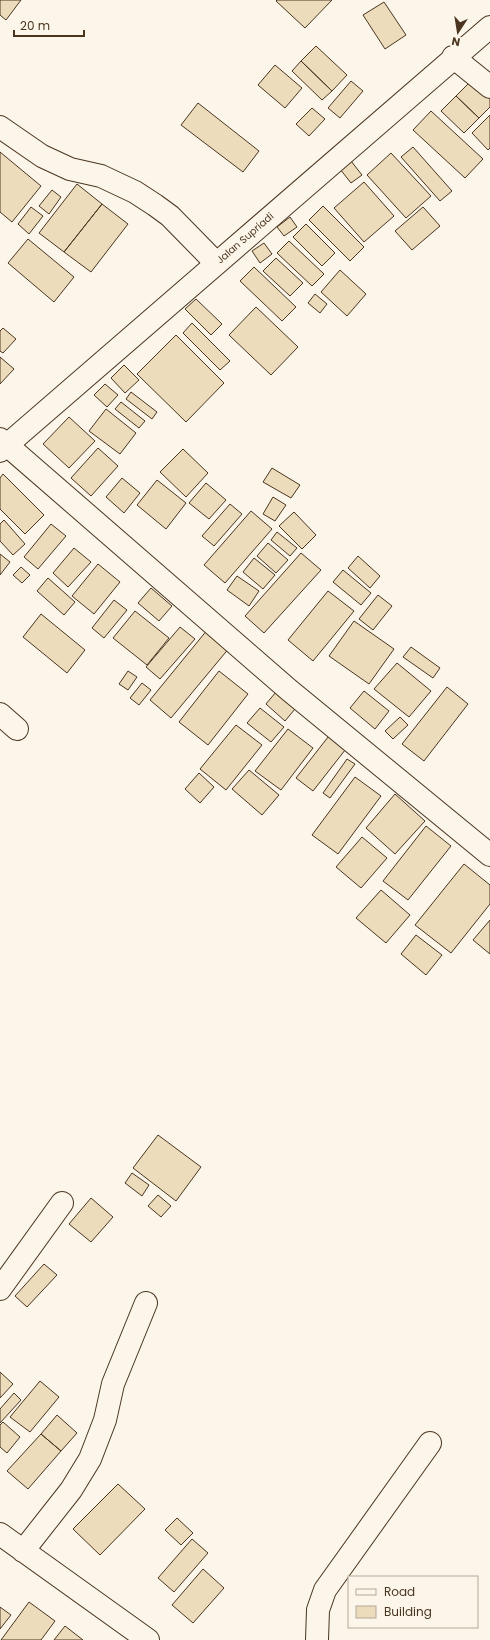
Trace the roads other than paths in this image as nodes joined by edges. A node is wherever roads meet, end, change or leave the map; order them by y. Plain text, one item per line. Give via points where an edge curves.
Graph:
1 (490, 27) edge
2 (453, 58) junction
3 (490, 87) edge
4 (0, 127) edge
5 (216, 263) junction
6 (2, 445) edge
7 (0, 714) edge
8 (17, 729) dead end
9 (490, 855) edge
10 (62, 1204) dead end
11 (0, 1289) edge
12 (146, 1303) dead end
13 (430, 1443) dead end
14 (0, 1534) edge
15 (23, 1551) junction
16 (148, 1640) edge
17 (317, 1640) edge

1 - 2 street, Jalan Supriadi
2 - 3 street
2 - 5 street, Jalan Supriadi
4 - 5 street via 42,156 70,169 101,176 135,192 170,216
5 - 6 street, Jalan Supriadi
6 - 9 street via 289,690
7 - 8 street
10 - 11 street
12 - 15 street via 113,1384 105,1420 90,1459 71,1490
13 - 17 street via 325,1590 318,1610
14 - 15 street
15 - 16 street

